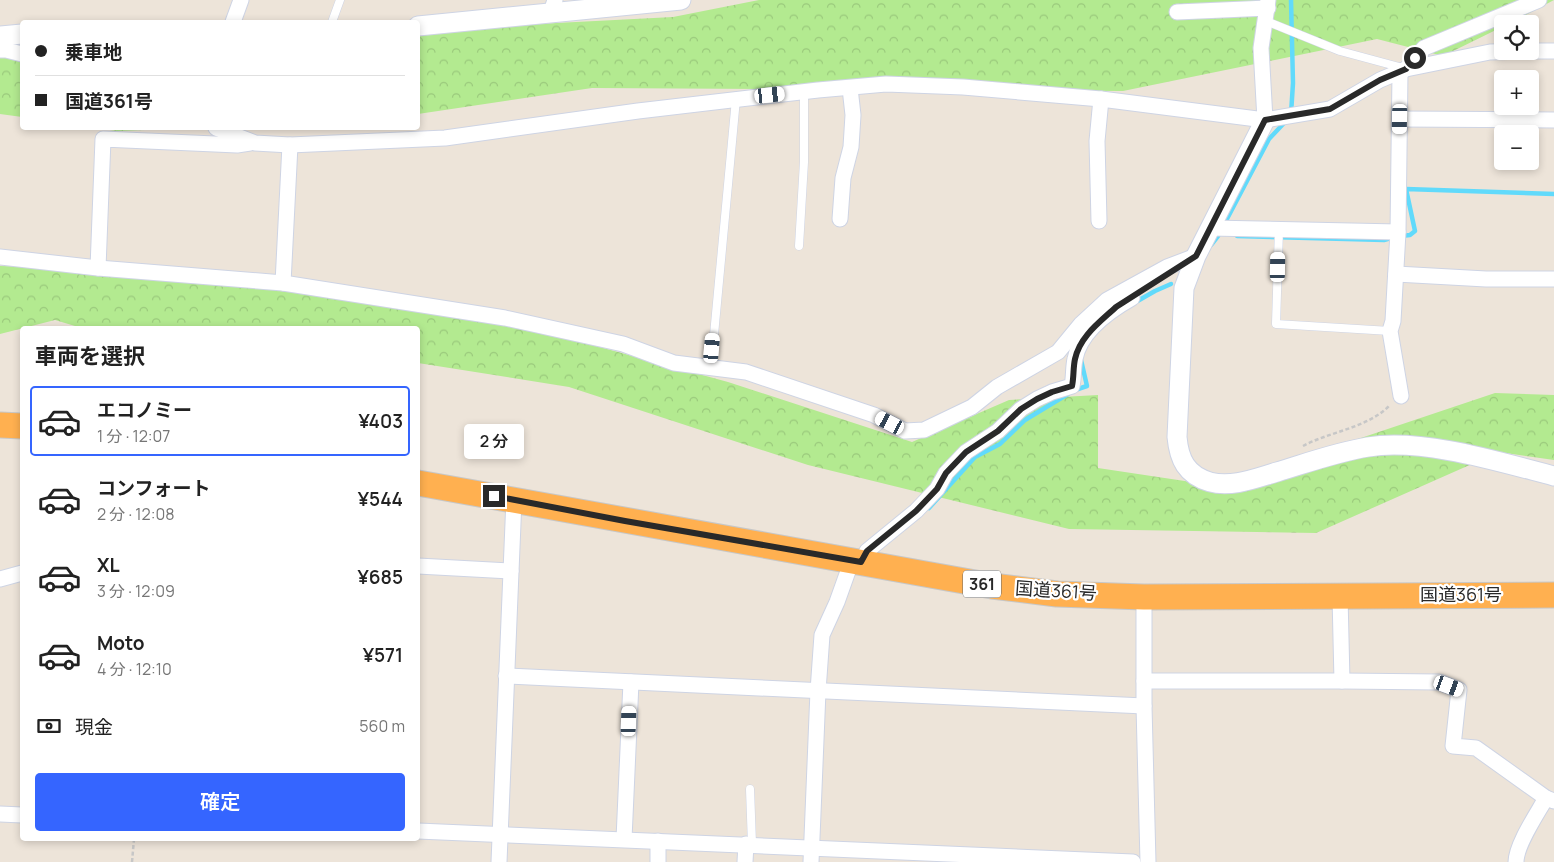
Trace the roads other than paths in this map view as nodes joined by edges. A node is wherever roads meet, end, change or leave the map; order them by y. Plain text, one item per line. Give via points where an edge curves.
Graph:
1 (241, 0) edge
2 (340, 0) edge
3 (681, 0) edge
4 (1539, 0) edge
5 (553, 6) edge
6 (1267, 10) edge
7 (1177, 12) dead end
8 (234, 20) edge
9 (333, 20) edge
10 (420, 26) edge
11 (20, 34) edge
12 (0, 36) edge
13 (0, 50) edge
14 (1554, 50) edge
15 (1539, 51) edge
16 (1494, 52) edge
17 (20, 54) edge
18 (1403, 71) junction
19 (850, 88) junction
20 (804, 92) junction
21 (736, 99) junction
22 (1101, 99) junction
23 (1400, 119) junction
24 (1265, 120) junction
25 (1554, 120) edge
26 (221, 130) edge
27 (255, 143) junction
28 (290, 145) junction
29 (840, 219) dead end
30 (1099, 221) dead end
31 (1210, 228) junction
32 (1279, 229) junction
33 (1398, 232) junction
34 (799, 246) dead end
35 (1196, 256) junction
36 (0, 257) edge
37 (98, 268) junction
38 (1396, 274) junction
39 (1554, 279) edge
40 (283, 282) junction
41 (1390, 331) junction
42 (711, 367) junction
43 (1400, 393) road end
44 (0, 425) edge
45 (20, 426) edge
46 (1554, 476) edge
47 (420, 483) edge
48 (514, 499) junction
49 (857, 561) junction
50 (420, 566) edge
51 (511, 571) junction
52 (20, 574) edge
53 (0, 579) edge
54 (1554, 595) edge
55 (1144, 596) junction
56 (1340, 596) junction
57 (506, 676) junction
58 (1144, 681) junction
59 (1342, 681) junction
60 (631, 682) junction
61 (822, 691) junction
62 (1144, 706) junction
63 (750, 789) dead end
64 (1550, 800) edge
65 (0, 814) edge
66 (20, 815) edge
67 (420, 831) edge
68 (500, 834) junction
69 (624, 839) junction
70 (658, 840) junction
71 (749, 844) junction
72 (815, 851) edge
73 (499, 862) edge
74 (658, 862) edge
75 (745, 862) edge
76 (1133, 862) edge
77 (1148, 862) edge
78 (1516, 862) edge

1 - 8 street
2 - 9 lane
3 - 5 street
4 - 18 street via 1424,48
5 - 10 street
6 - 7 street
6 - 18 lane via 1340,51
6 - 24 street via 1261,48
11 - 12 street
13 - 17 street
14 - 15 street
16 - 18 street
18 - 23 street
18 - 24 street via 1380,80 1330,109
19 - 20 street
19 - 22 street via 886,84 963,87
19 - 29 street via 853,115 851,147 843,178
20 - 21 street
20 - 34 lane
21 - 28 street via 445,138
21 - 42 lane
22 - 24 street
22 - 30 street via 1097,141
23 - 25 street
23 - 33 street
24 - 31 street
26 - 27 street
27 - 28 street
27 - 37 street via 103,139
28 - 40 street
31 - 32 street
31 - 35 street
32 - 33 street
32 - 41 lane via 1276,324
33 - 38 street
35 - 42 street via 1167,267 1108,300 1081,324 1058,352 996,387 972,407 924,430 905,431 874,415 746,372
35 - 46 street via 1184,288 1177,437 1183,464 1198,477 1224,484 1247,481 1349,451 1396,445 1431,448
35 - 49 street via 1116,307 1086,335 1075,358 1072,386 1037,399 966,452 916,511
36 - 37 street
37 - 40 street
38 - 39 street
38 - 41 street
40 - 42 street via 505,318 623,344 674,363
41 - 43 street
44 - 45 highway
47 - 48 highway, 国道361号 / 361
48 - 49 highway, 国道361号 / 361
48 - 51 street
49 - 55 highway, 国道361号 / 361 via 992,586 1058,594
49 - 61 street via 822,635
50 - 51 street
51 - 57 street
52 - 53 street
54 - 56 highway, 国道361号 / 361
55 - 56 highway, 国道361号 / 361
55 - 58 street
56 - 59 street
57 - 60 street
57 - 68 street
58 - 59 street
58 - 62 street
59 - 64 street via 1439,682 1459,690 1453,746 1476,748
60 - 61 street
60 - 69 street
61 - 62 street
61 - 72 street
62 - 77 street
63 - 71 lane
64 - 78 street via 1524,838
65 - 66 street
67 - 68 street
68 - 69 street
68 - 73 street
69 - 70 street
70 - 71 street
70 - 74 street
71 - 72 street
71 - 75 street
72 - 76 street

